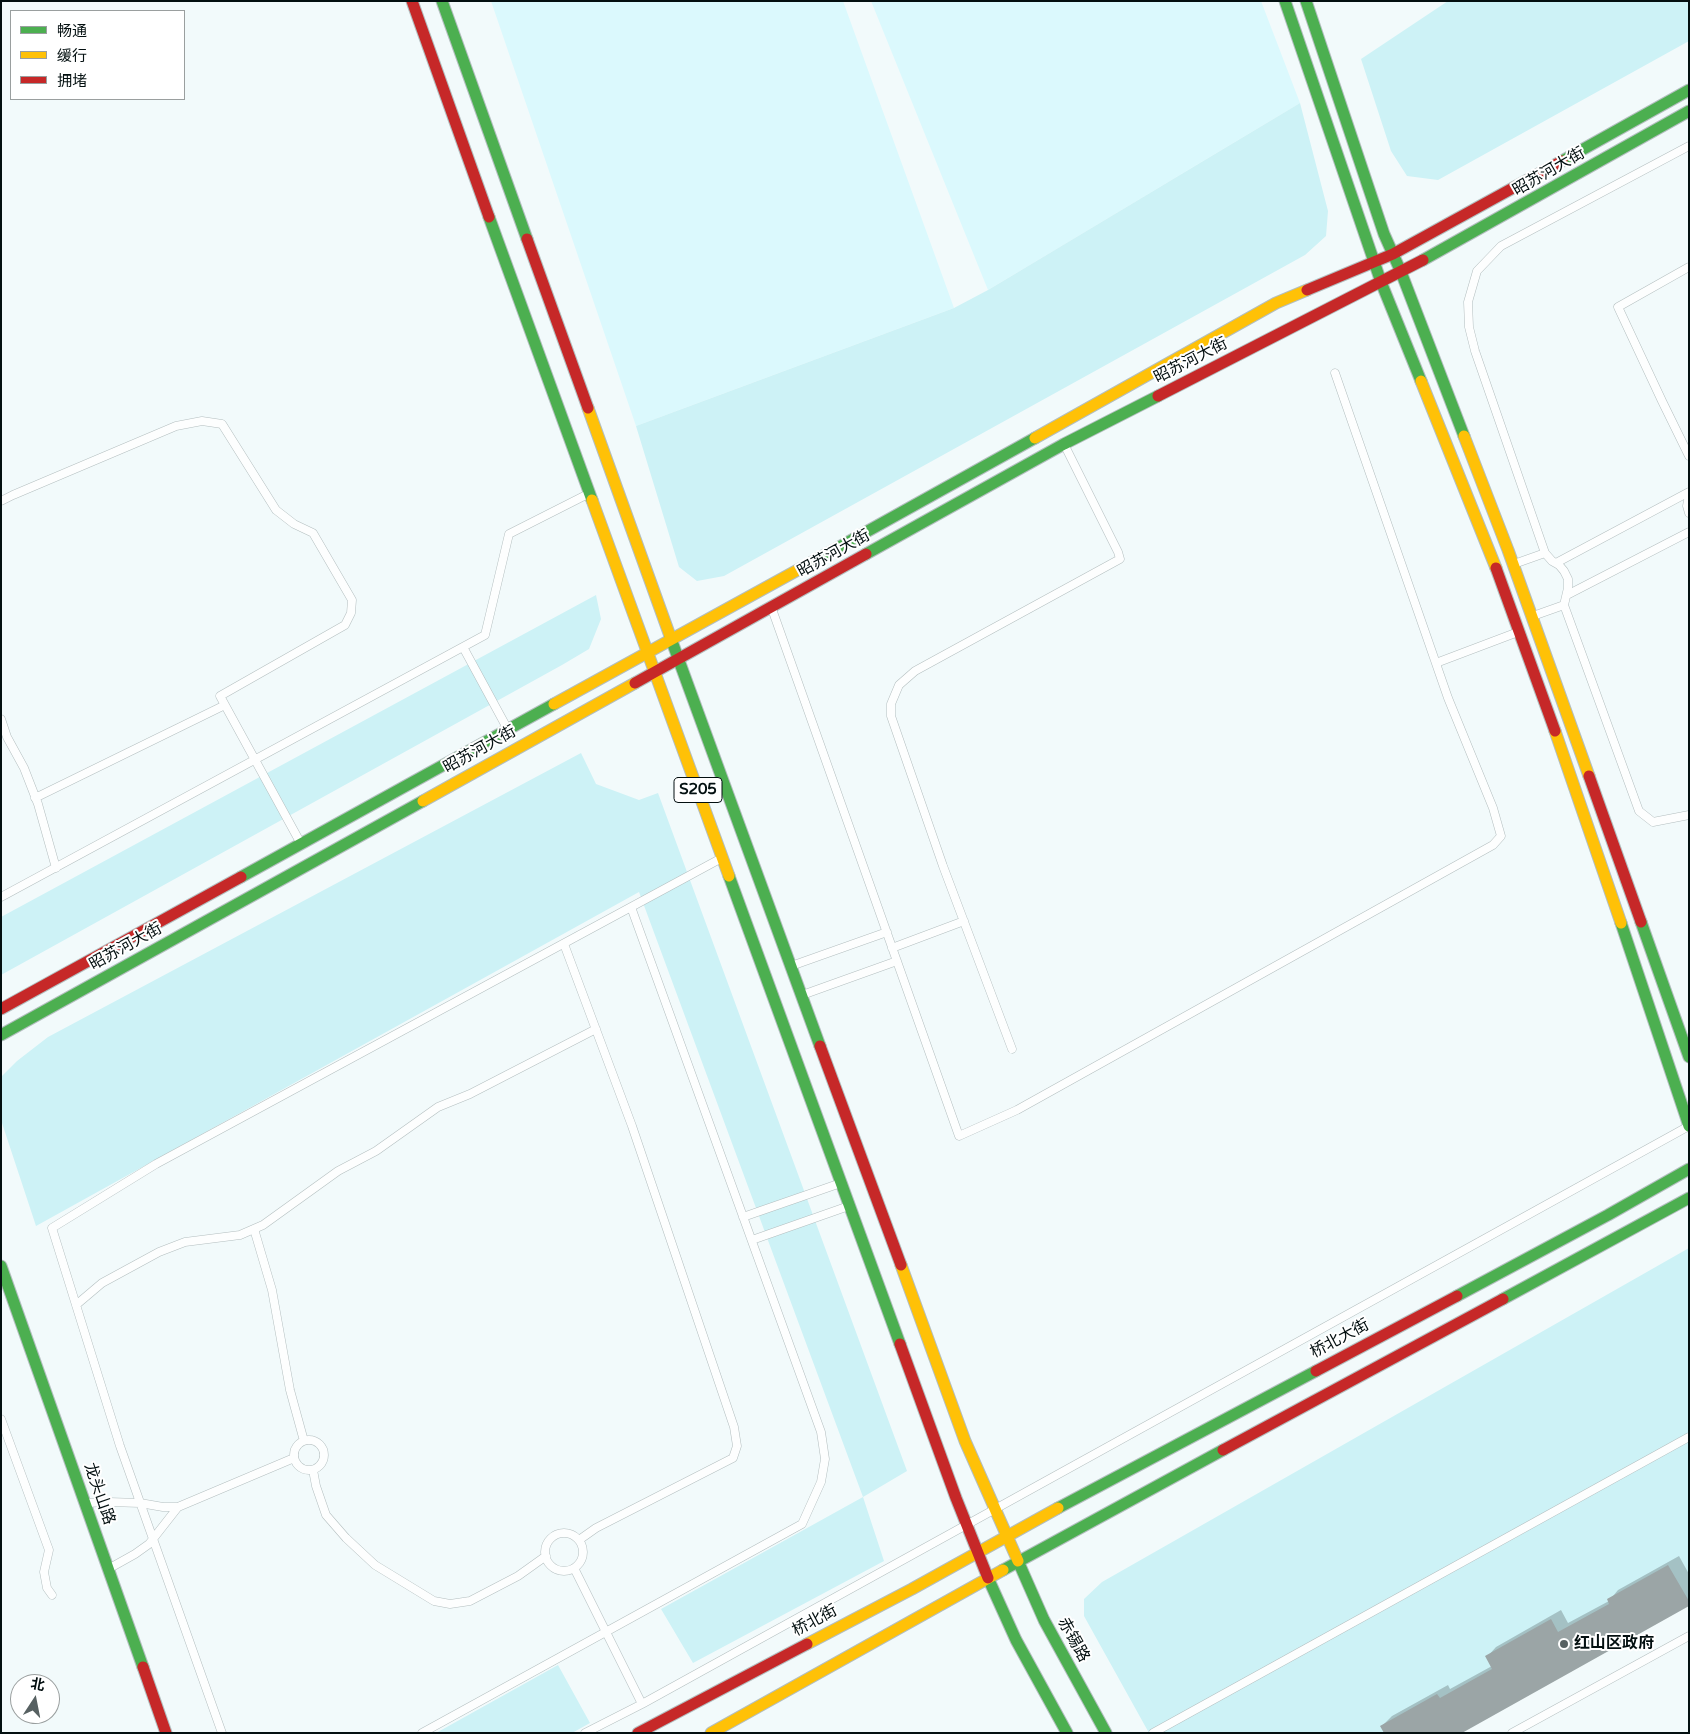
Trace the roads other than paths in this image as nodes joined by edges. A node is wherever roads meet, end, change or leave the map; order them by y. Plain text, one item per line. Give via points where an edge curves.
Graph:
1 (412, 1) edge
2 (442, 1) edge
3 (1285, 1) edge
4 (1306, 1) edge
5 (1689, 90) edge
6 (1689, 111) edge
7 (1689, 146) edge
8 (1393, 254) junction
9 (1373, 261) junction
10 (1689, 267) edge
11 (1401, 272) junction
12 (1381, 282) junction
13 (1335, 373) dead end
14 (1064, 444) junction
15 (1689, 456) edge
16 (589, 493) junction
17 (1689, 494) edge
18 (1, 501) edge
19 (1689, 513) edge
20 (1689, 532) edge
21 (1545, 553) junction
22 (1556, 563) junction
23 (1513, 564) junction
24 (1497, 569) junction
25 (1567, 595) junction
26 (1564, 606) junction
27 (772, 607) junction
28 (1531, 617) junction
29 (1518, 627) junction
30 (671, 640) junction
31 (463, 647) junction
32 (647, 653) junction
33 (679, 659) junction
34 (1436, 663) junction
35 (654, 672) junction
36 (225, 705) junction
37 (1, 719) edge
38 (508, 730) junction
39 (255, 760) junction
40 (35, 798) junction
41 (1689, 815) edge
42 (301, 843) junction
43 (722, 858) junction
44 (56, 868) junction
45 (1, 898) edge
46 (631, 907) junction
47 (964, 921) junction
48 (887, 932) junction
49 (564, 944) junction
50 (892, 948) junction
51 (897, 961) junction
52 (791, 967) junction
53 (802, 996) junction
54 (1, 1009) edge
55 (596, 1029) junction
56 (1, 1035) edge
57 (1012, 1049) dead end
58 (1689, 1057) edge
59 (1689, 1126) edge
60 (1689, 1169) edge
61 (841, 1183) junction
62 (1689, 1198) edge
63 (849, 1206) junction
64 (743, 1217) junction
65 (254, 1229) junction
66 (752, 1240) junction
67 (1, 1266) edge
68 (76, 1305) junction
69 (1, 1419) edge
70 (1689, 1437) edge
71 (304, 1442) junction
72 (294, 1458) junction
73 (313, 1470) junction
74 (85, 1503) junction
75 (140, 1503) junction
76 (178, 1507) junction
77 (994, 1509) junction
78 (966, 1524) junction
79 (1006, 1536) junction
80 (152, 1538) junction
81 (579, 1540) junction
82 (978, 1552) junction
83 (546, 1556) junction
84 (1018, 1561) junction
85 (574, 1568) junction
86 (109, 1569) junction
87 (988, 1578) junction
88 (52, 1595) dead end
89 (606, 1632) junction
90 (1689, 1636) edge
91 (642, 1704) junction
92 (166, 1733) edge
93 (222, 1733) edge
94 (422, 1733) edge
95 (585, 1733) edge
96 (638, 1733) edge
97 (711, 1733) edge
98 (1067, 1733) edge
99 (1106, 1733) edge
100 (1153, 1733) edge
101 (1512, 1733) edge

1 - 16 street, S205
2 - 30 street, S205
3 - 9 street
4 - 8 street
5 - 8 street, 昭苏河大街
6 - 11 street, 昭苏河大街
7 - 21 lane via 1501,246 1477,272 1468,302 1469,327
8 - 9 street, 昭苏河大街
8 - 11 street
9 - 12 street
9 - 30 street, 昭苏河大街 via 1276,303
10 - 15 lane via 1618,307
11 - 12 street, 昭苏河大街
11 - 23 street
12 - 14 street, 昭苏河大街
12 - 24 street
13 - 34 lane
14 - 27 street, 昭苏河大街
14 - 47 lane via 1120,559 915,671 899,685 891,704 891,716
16 - 31 lane via 509,534 485,635
16 - 32 street, S205
17 - 19 lane
17 - 22 lane
18 - 36 lane via 176,426 202,421 222,424 276,510 313,533 352,600 351,613 345,625 220,696
20 - 25 lane
21 - 22 lane
21 - 23 lane
22 - 25 lane via 1568,579
23 - 24 lane
23 - 28 street
24 - 29 street
25 - 26 lane
26 - 28 lane
26 - 41 lane via 1639,811 1653,822
27 - 33 street, 昭苏河大街
27 - 48 lane
28 - 29 lane
28 - 58 street
29 - 34 lane
29 - 59 street
30 - 32 street, 昭苏河大街
30 - 33 street, S205
31 - 38 lane
31 - 39 lane
32 - 35 street, S205
32 - 38 street, 昭苏河大街
33 - 35 street, 昭苏河大街
33 - 52 street, S205
34 - 51 lane via 1493,808 1501,836 1493,845 1026,1105 959,1136
35 - 43 street, S205
35 - 56 street, 昭苏河大街
36 - 39 lane
36 - 40 lane
37 - 40 lane
38 - 42 street, 昭苏河大街
39 - 42 lane
39 - 44 lane
40 - 44 lane
42 - 54 street, 昭苏河大街
43 - 46 lane
43 - 61 street, S205
44 - 45 lane
46 - 49 lane
46 - 64 lane
47 - 50 lane
47 - 57 lane
48 - 50 lane
48 - 52 lane
49 - 55 lane
49 - 68 lane via 156,1164 52,1228
50 - 51 lane
51 - 53 lane
52 - 53 street, S205
53 - 77 street, S205 via 965,1441
55 - 65 lane via 470,1094 438,1107
55 - 81 lane via 642,1154 734,1427 737,1446 733,1458 596,1528
59 - 77 lane
60 - 79 street, 桥北大街
61 - 63 street, S205
61 - 64 lane
62 - 84 street
63 - 66 lane
63 - 78 street, S205
64 - 66 lane
65 - 68 lane via 185,1242 159,1252 102,1283
65 - 71 lane via 272,1290 290,1390
66 - 89 lane via 821,1432 825,1459 821,1482 802,1524
67 - 74 street, 龙头山路
68 - 75 lane
69 - 88 lane via 48,1550 44,1572
70 - 100 lane
71 - 72 lane via 295,1449
71 - 73 lane via 317,1442 322,1449 324,1457
72 - 73 lane via 297,1465
72 - 76 lane
73 - 83 lane via 326,1515 346,1538 375,1565 434,1601 450,1604 470,1601 518,1576
74 - 75 lane
74 - 86 street, 龙头山路
75 - 76 lane
75 - 80 lane
76 - 80 lane
77 - 78 lane
77 - 79 street, S205
78 - 82 street, S205
78 - 91 lane
79 - 82 street, 桥北街
79 - 84 street, S205
80 - 86 lane via 149,1544
80 - 93 lane
81 - 83 lane via 567,1533 554,1536 546,1546
81 - 85 lane via 584,1552 580,1564
82 - 87 street, S205
82 - 96 street, 桥北街
83 - 85 lane via 555,1569 568,1571
84 - 87 street
84 - 99 street, 赤锡路 via 1044,1620
85 - 89 lane
86 - 92 street, 龙头山路
87 - 97 street
87 - 98 street via 1016,1640
89 - 91 lane
89 - 94 lane
90 - 101 lane
91 - 95 lane

